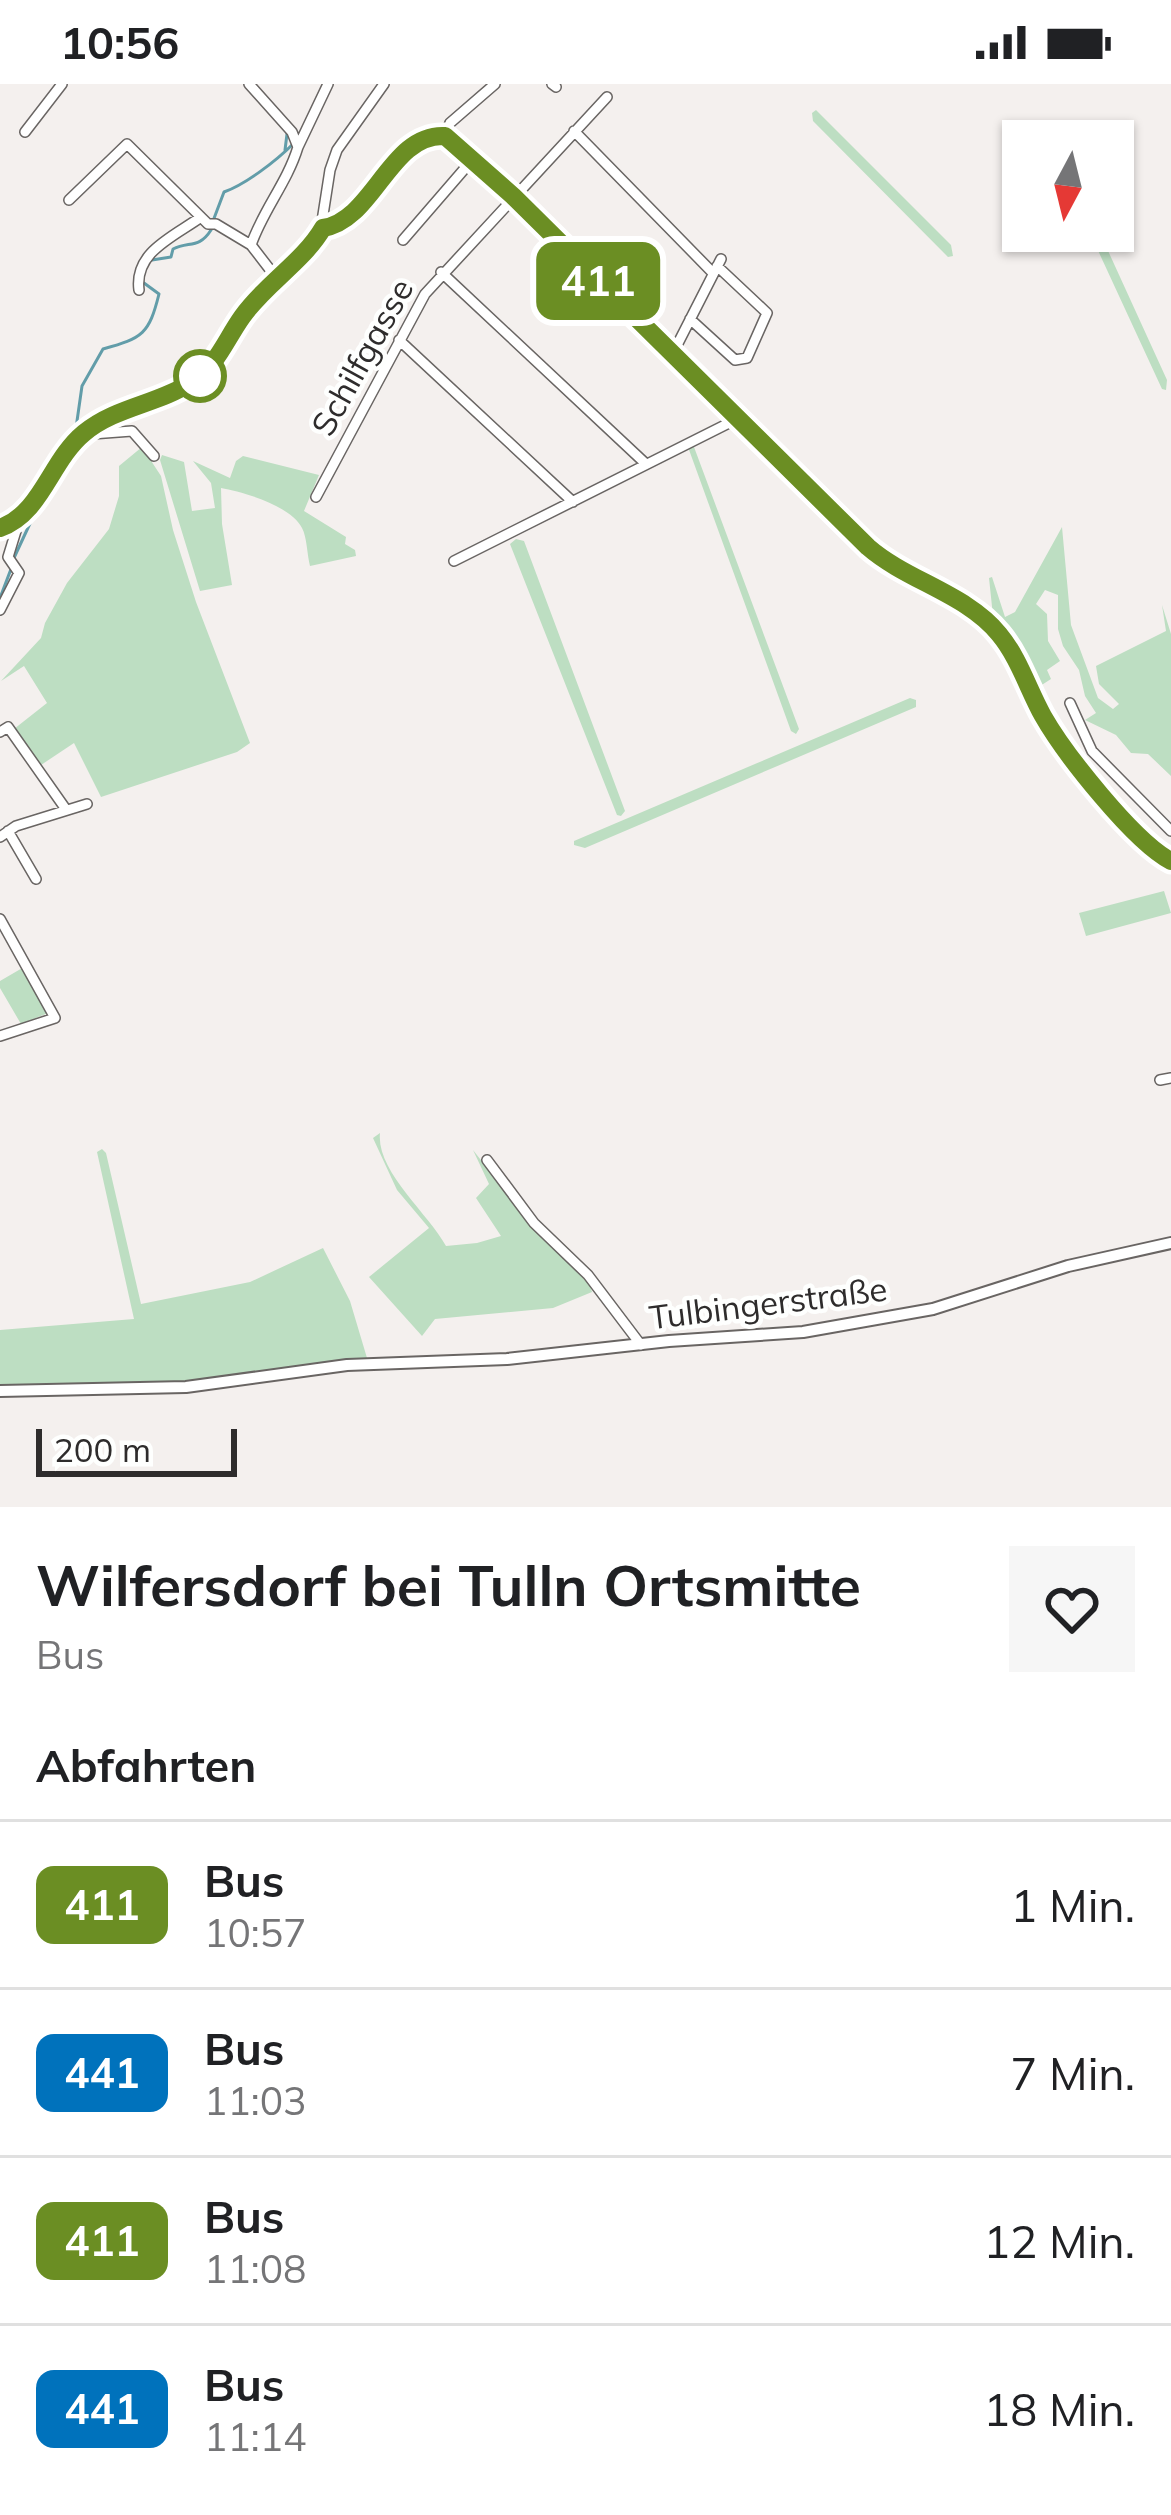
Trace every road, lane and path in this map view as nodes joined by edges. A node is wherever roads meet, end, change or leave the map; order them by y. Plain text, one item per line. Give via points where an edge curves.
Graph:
1 (62, 84) edge
2 (249, 84) edge
3 (328, 84) edge
4 (384, 84) edge
5 (495, 84) edge
6 (607, 98) dead end
7 (574, 131) junction
8 (25, 132) dead end
9 (445, 136) junction
10 (295, 141) junction
11 (473, 159) junction
12 (513, 196) junction
13 (68, 200) dead end
14 (208, 222) junction
15 (323, 228) junction
16 (404, 240) dead end
17 (251, 245) junction
18 (717, 266) junction
19 (442, 272) junction
20 (278, 280) junction
21 (139, 290) dead end
22 (690, 319) junction
23 (399, 340) junction
24 (672, 355) junction
25 (737, 419) junction
26 (76, 441) junction
27 (154, 456) dead end
28 (646, 464) junction
29 (316, 497) dead end
30 (572, 502) junction
31 (14, 523) junction
32 (0, 528) edge
33 (454, 561) dead end
34 (0, 610) edge
35 (1070, 703) dead end
36 (0, 732) edge
37 (1092, 752) junction
38 (1074, 763) junction
39 (87, 804) dead end
40 (65, 808) junction
41 (1171, 831) edge
42 (4, 834) edge
43 (1171, 861) edge
44 (36, 879) dead end
45 (0, 919) edge
46 (0, 1036) edge
47 (487, 1160) dead end
48 (1171, 1243) edge
49 (641, 1345) junction
50 (0, 1391) edge

1 - 8 street
2 - 10 street
3 - 10 street
4 - 15 street via 337,150
5 - 9 street
6 - 7 street, Schilfgasse
7 - 12 street, Schilfgasse
7 - 18 street
9 - 11 street
9 - 15 street via 415,146 357,209
10 - 17 street via 286,179
11 - 12 street
11 - 16 street
12 - 19 street, Schilfgasse
12 - 24 street
13 - 14 street via 128,144
14 - 17 street
14 - 21 street via 144,257
15 - 20 street
17 - 20 street
18 - 22 street
18 - 22 street via 767,313 746,358 735,360
19 - 23 street, Schilfgasse
19 - 28 street
20 - 26 street via 207,370
22 - 24 street
23 - 29 street, Schilfgasse
23 - 30 street
24 - 25 street
25 - 28 street
25 - 38 street via 868,547 998,633
26 - 27 street via 132,431
26 - 31 street
28 - 30 street
30 - 33 street
31 - 32 street
31 - 34 street via 20,573
35 - 37 street
36 - 40 street via 8,727
37 - 38 street
37 - 41 street
38 - 43 street
39 - 40 street
40 - 42 street
42 - 44 street
45 - 46 street via 55,1018
47 - 49 street
48 - 49 main road, Tulbingerstraße via 886,1319
49 - 50 main road, Tulbingerstraße via 347,1365 245,1382

